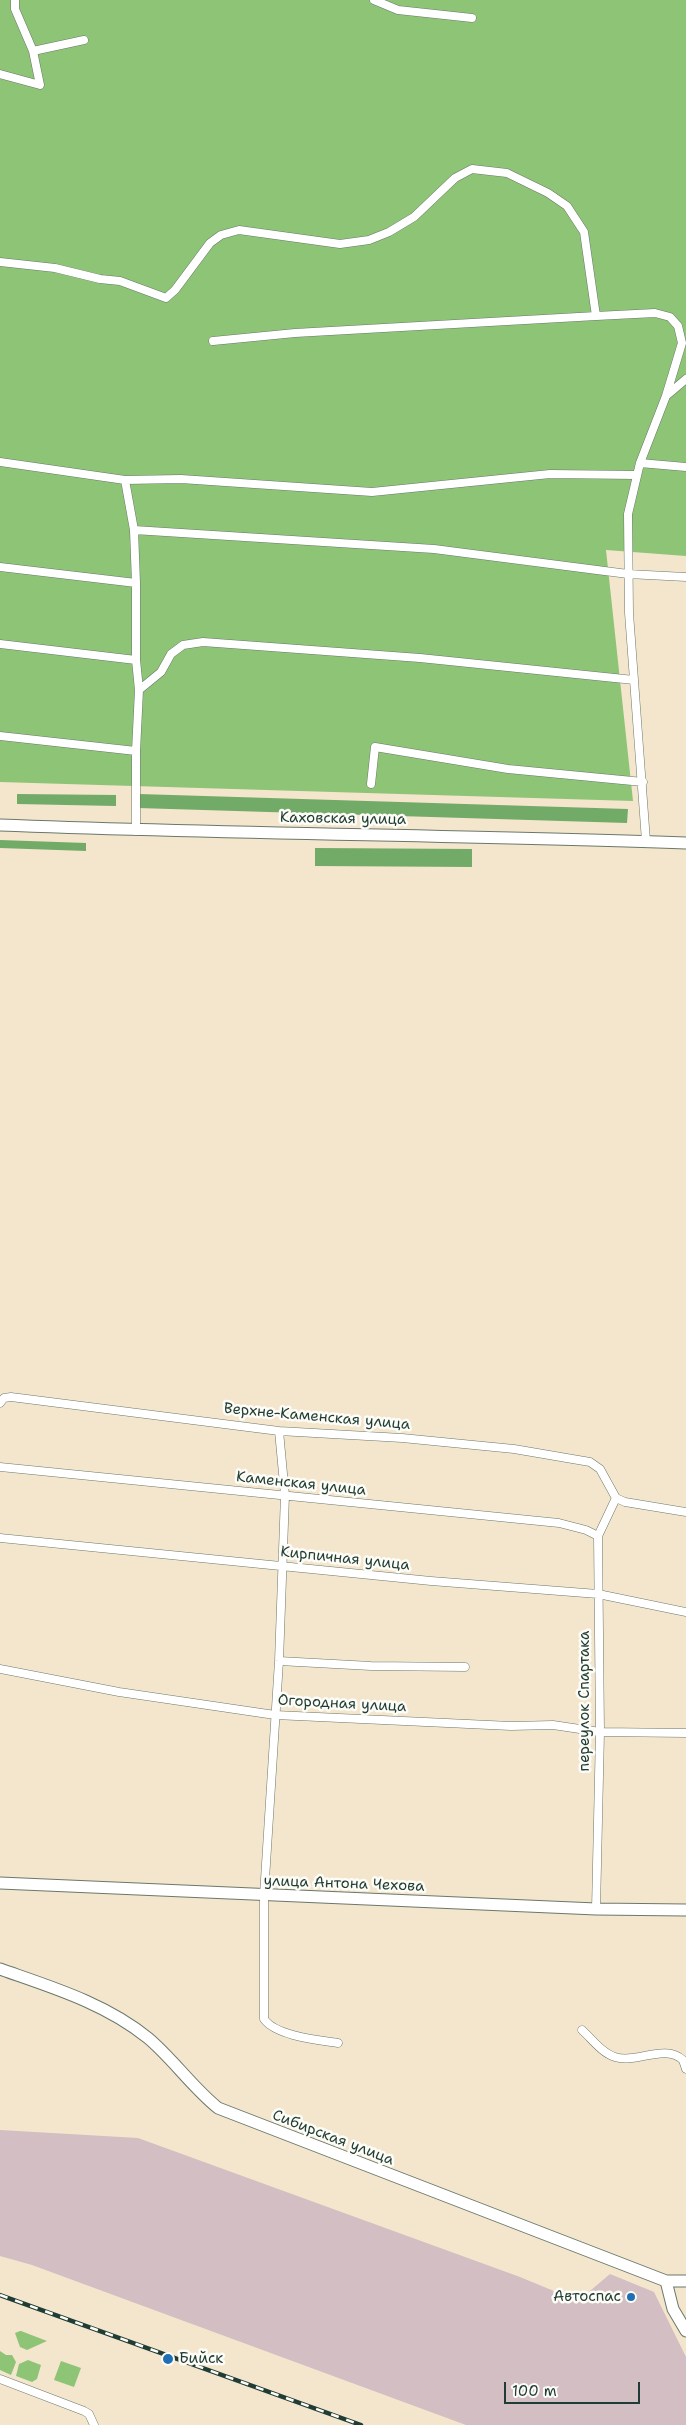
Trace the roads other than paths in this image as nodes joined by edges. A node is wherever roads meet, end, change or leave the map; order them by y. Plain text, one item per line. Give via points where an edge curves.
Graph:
1 (15, 0) edge
2 (374, 0) edge
3 (472, 18) dead end
4 (84, 40) dead end
5 (33, 51) junction
6 (0, 74) edge
7 (0, 262) edge
8 (596, 316) junction
9 (213, 341) dead end
10 (686, 379) edge
11 (666, 396) junction
12 (0, 462) edge
13 (640, 463) junction
14 (686, 467) edge
15 (637, 475) junction
16 (125, 480) junction
17 (134, 530) junction
18 (0, 567) edge
19 (628, 574) junction
20 (686, 577) edge
21 (136, 583) junction
22 (0, 644) edge
23 (136, 660) junction
24 (634, 680) junction
25 (139, 690) junction
26 (0, 736) edge
27 (136, 751) junction
28 (643, 782) junction
29 (371, 784) dead end
30 (0, 825) edge
31 (136, 831) junction
32 (646, 841) junction
33 (686, 843) edge
34 (0, 1403) edge
35 (280, 1431) junction
36 (0, 1467) edge
37 (285, 1495) junction
38 (616, 1498) junction
39 (686, 1512) edge
40 (598, 1536) junction
41 (0, 1538) edge
42 (283, 1566) junction
43 (598, 1594) junction
44 (686, 1612) edge
45 (279, 1661) junction
46 (465, 1667) dead end
47 (0, 1669) edge
48 (275, 1715) junction
49 (600, 1732) junction
50 (686, 1733) edge
51 (0, 1883) edge
52 (264, 1895) junction
53 (596, 1909) junction
54 (686, 1910) edge
55 (0, 1969) edge
56 (582, 2030) dead end
57 (338, 2043) dead end
58 (686, 2069) edge
59 (666, 2281) junction
60 (686, 2281) edge
61 (686, 2331) edge
62 (0, 2379) edge
63 (94, 2425) edge

1 - 5 street via 15,8
2 - 3 street via 398,10
4 - 5 street
5 - 6 street via 40,84
7 - 8 street via 55,268 120,281 166,298 210,243 221,235 239,230 340,244 369,240 414,217 455,178 472,169 507,173 567,206 584,232
8 - 9 street via 295,333
8 - 11 street via 656,313 670,317 678,326 682,343
10 - 11 street
11 - 13 street
12 - 16 street
13 - 14 street
13 - 15 street
15 - 16 street via 550,474 372,492 181,479
15 - 19 street via 628,514
16 - 17 street
17 - 19 street via 434,548
17 - 21 street
18 - 21 street
19 - 20 street
19 - 24 street
21 - 23 street
22 - 23 street
23 - 25 street
24 - 25 street via 420,658 203,642 183,645 171,654 161,672
24 - 28 street
25 - 27 street
26 - 27 street
27 - 31 street
28 - 29 street via 508,769 375,747
28 - 32 street
30 - 31 street, Каховская улица
31 - 32 street, Каховская улица
32 - 33 street, Каховская улица
34 - 35 street, Верхне-Каменская улица via 11,1397
35 - 37 street
35 - 38 street, Верхне-Каменская улица via 402,1438 576,1459 590,1462 600,1469
36 - 37 street, Каменская улица
37 - 40 street, Каменская улица via 558,1524
37 - 42 street
38 - 39 street
38 - 40 street, переулок Спартака
40 - 43 street, переулок Спартака
41 - 42 street, Кирпичная улица
42 - 43 street, Кирпичная улица
42 - 45 street
43 - 44 street, Кирпичная улица
43 - 49 street, переулок Спартака
45 - 46 street
45 - 48 street
47 - 48 street, Огородная улица via 119,1692
48 - 49 street, Огородная улица via 511,1726 553,1725
48 - 52 street
49 - 50 street, Огородная улица
49 - 53 street, переулок Спартака
51 - 52 street, улица Антона Чехова
52 - 53 street, улица Антона Чехова
52 - 57 street via 264,2019 270,2026 293,2035
53 - 54 street, улица Антона Чехова
55 - 59 street, Сибирская улица via 68,1992 116,2016 148,2038 218,2108
56 - 58 street via 615,2057 674,2054 683,2060
59 - 60 street, Сибирская улица
59 - 61 street via 674,2309
62 - 63 street via 84,2411

